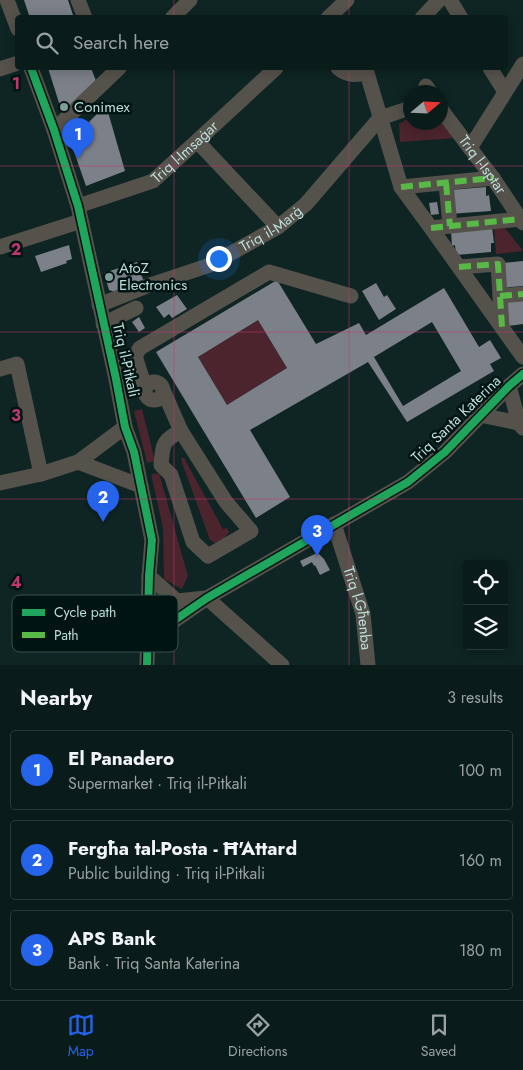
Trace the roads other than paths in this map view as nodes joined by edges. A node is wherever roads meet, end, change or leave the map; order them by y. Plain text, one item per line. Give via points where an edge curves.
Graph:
1 (7, 0) edge
2 (78, 0) edge
3 (190, 0) edge
4 (347, 0) edge
5 (439, 0) edge
6 (450, 0) edge
7 (84, 15) edge
8 (175, 15) edge
9 (331, 15) edge
10 (425, 15) edge
11 (458, 15) edge
12 (15, 21) edge
13 (15, 64) edge
14 (523, 64) edge
15 (0, 69) edge
16 (32, 70) edge
17 (274, 70) edge
18 (340, 70) edge
19 (370, 70) edge
20 (491, 70) edge
21 (106, 73) edge
22 (505, 92) junction
23 (403, 110) edge
24 (380, 118) junction
25 (448, 119) edge
26 (54, 130) junction
27 (197, 141) junction
28 (470, 148) junction
29 (493, 178) junction
30 (446, 183) junction
31 (401, 187) junction
32 (78, 206) junction
33 (81, 221) junction
34 (522, 221) edge
35 (450, 226) junction
36 (278, 227) junction
37 (431, 228) junction
38 (0, 247) edge
39 (459, 267) junction
40 (523, 294) edge
41 (351, 296) dead end
42 (500, 296) junction
43 (99, 305) junction
44 (136, 308) dead end
45 (104, 324) junction
46 (502, 327) junction
47 (523, 357) edge
48 (0, 369) edge
49 (523, 374) edge
50 (509, 386) junction
51 (480, 415) junction
52 (521, 425) edge
53 (126, 427) junction
54 (181, 431) junction
55 (78, 462) junction
56 (166, 470) junction
57 (41, 474) junction
58 (139, 478) junction
59 (0, 483) edge
60 (334, 524) junction
61 (149, 576) junction
62 (149, 595) edge
63 (170, 595) edge
64 (207, 598) junction
65 (178, 601) edge
66 (178, 618) edge
67 (148, 652) edge
68 (147, 665) edge
69 (282, 665) edge
70 (368, 665) edge

1 - 12 street
2 - 7 street
3 - 8 street
4 - 9 street
5 - 10 street
6 - 11 street
13 - 15 street
14 - 22 street
16 - 26 street, Triq il-Pitkali
17 - 27 street, Triq l-Imsaġar
18 - 19 street via 354,75
19 - 24 street
20 - 22 street
21 - 26 street
22 - 28 street
23 - 24 street
24 - 31 street
24 - 36 street, Triq il-Marġ via 306,204
25 - 28 street, Triq l-Isptar
26 - 32 street, Triq il-Pitkali
27 - 32 street, Triq l-Imsaġar via 153,181
27 - 36 street
28 - 29 street, Triq l-Isptar
29 - 30 street
29 - 34 street, Triq l-Isptar
30 - 31 street
30 - 35 street
31 - 37 street
32 - 33 street, Triq il-Pitkali
33 - 38 street
33 - 43 street, Triq il-Pitkali
34 - 35 street
35 - 37 street
36 - 43 street, Triq il-Marġ via 210,265
37 - 39 street
39 - 42 street via 498,264
39 - 46 street
40 - 42 street
41 - 54 street via 269,272 140,348 135,356
42 - 46 street
43 - 45 street, Triq il-Pitkali
44 - 45 street
45 - 53 street, Triq il-Pitkali
46 - 47 street
48 - 57 street via 17,364
49 - 50 street, Triq Santa Katerina
50 - 51 street, Triq Santa Katerina
50 - 52 street
51 - 52 street
51 - 60 street, Triq Santa Katerina via 445,452 408,482
53 - 55 street
53 - 58 street, Triq il-Pitkali
54 - 56 street via 166,441 163,449
54 - 56 street via 226,502 251,531 208,556 193,542
55 - 57 street
55 - 58 street
56 - 58 street
57 - 59 street
58 - 61 street, Triq il-Pitkali via 152,540
60 - 64 street, Triq Santa Katerina
60 - 70 street, Triq l-Għenba via 362,614
61 - 62 street, Triq il-Pitkali
61 - 63 street
64 - 65 street, Triq Santa Katerina
64 - 66 street, Triq Santa Katerina
64 - 69 street
67 - 68 street, Triq il-Pitkali

